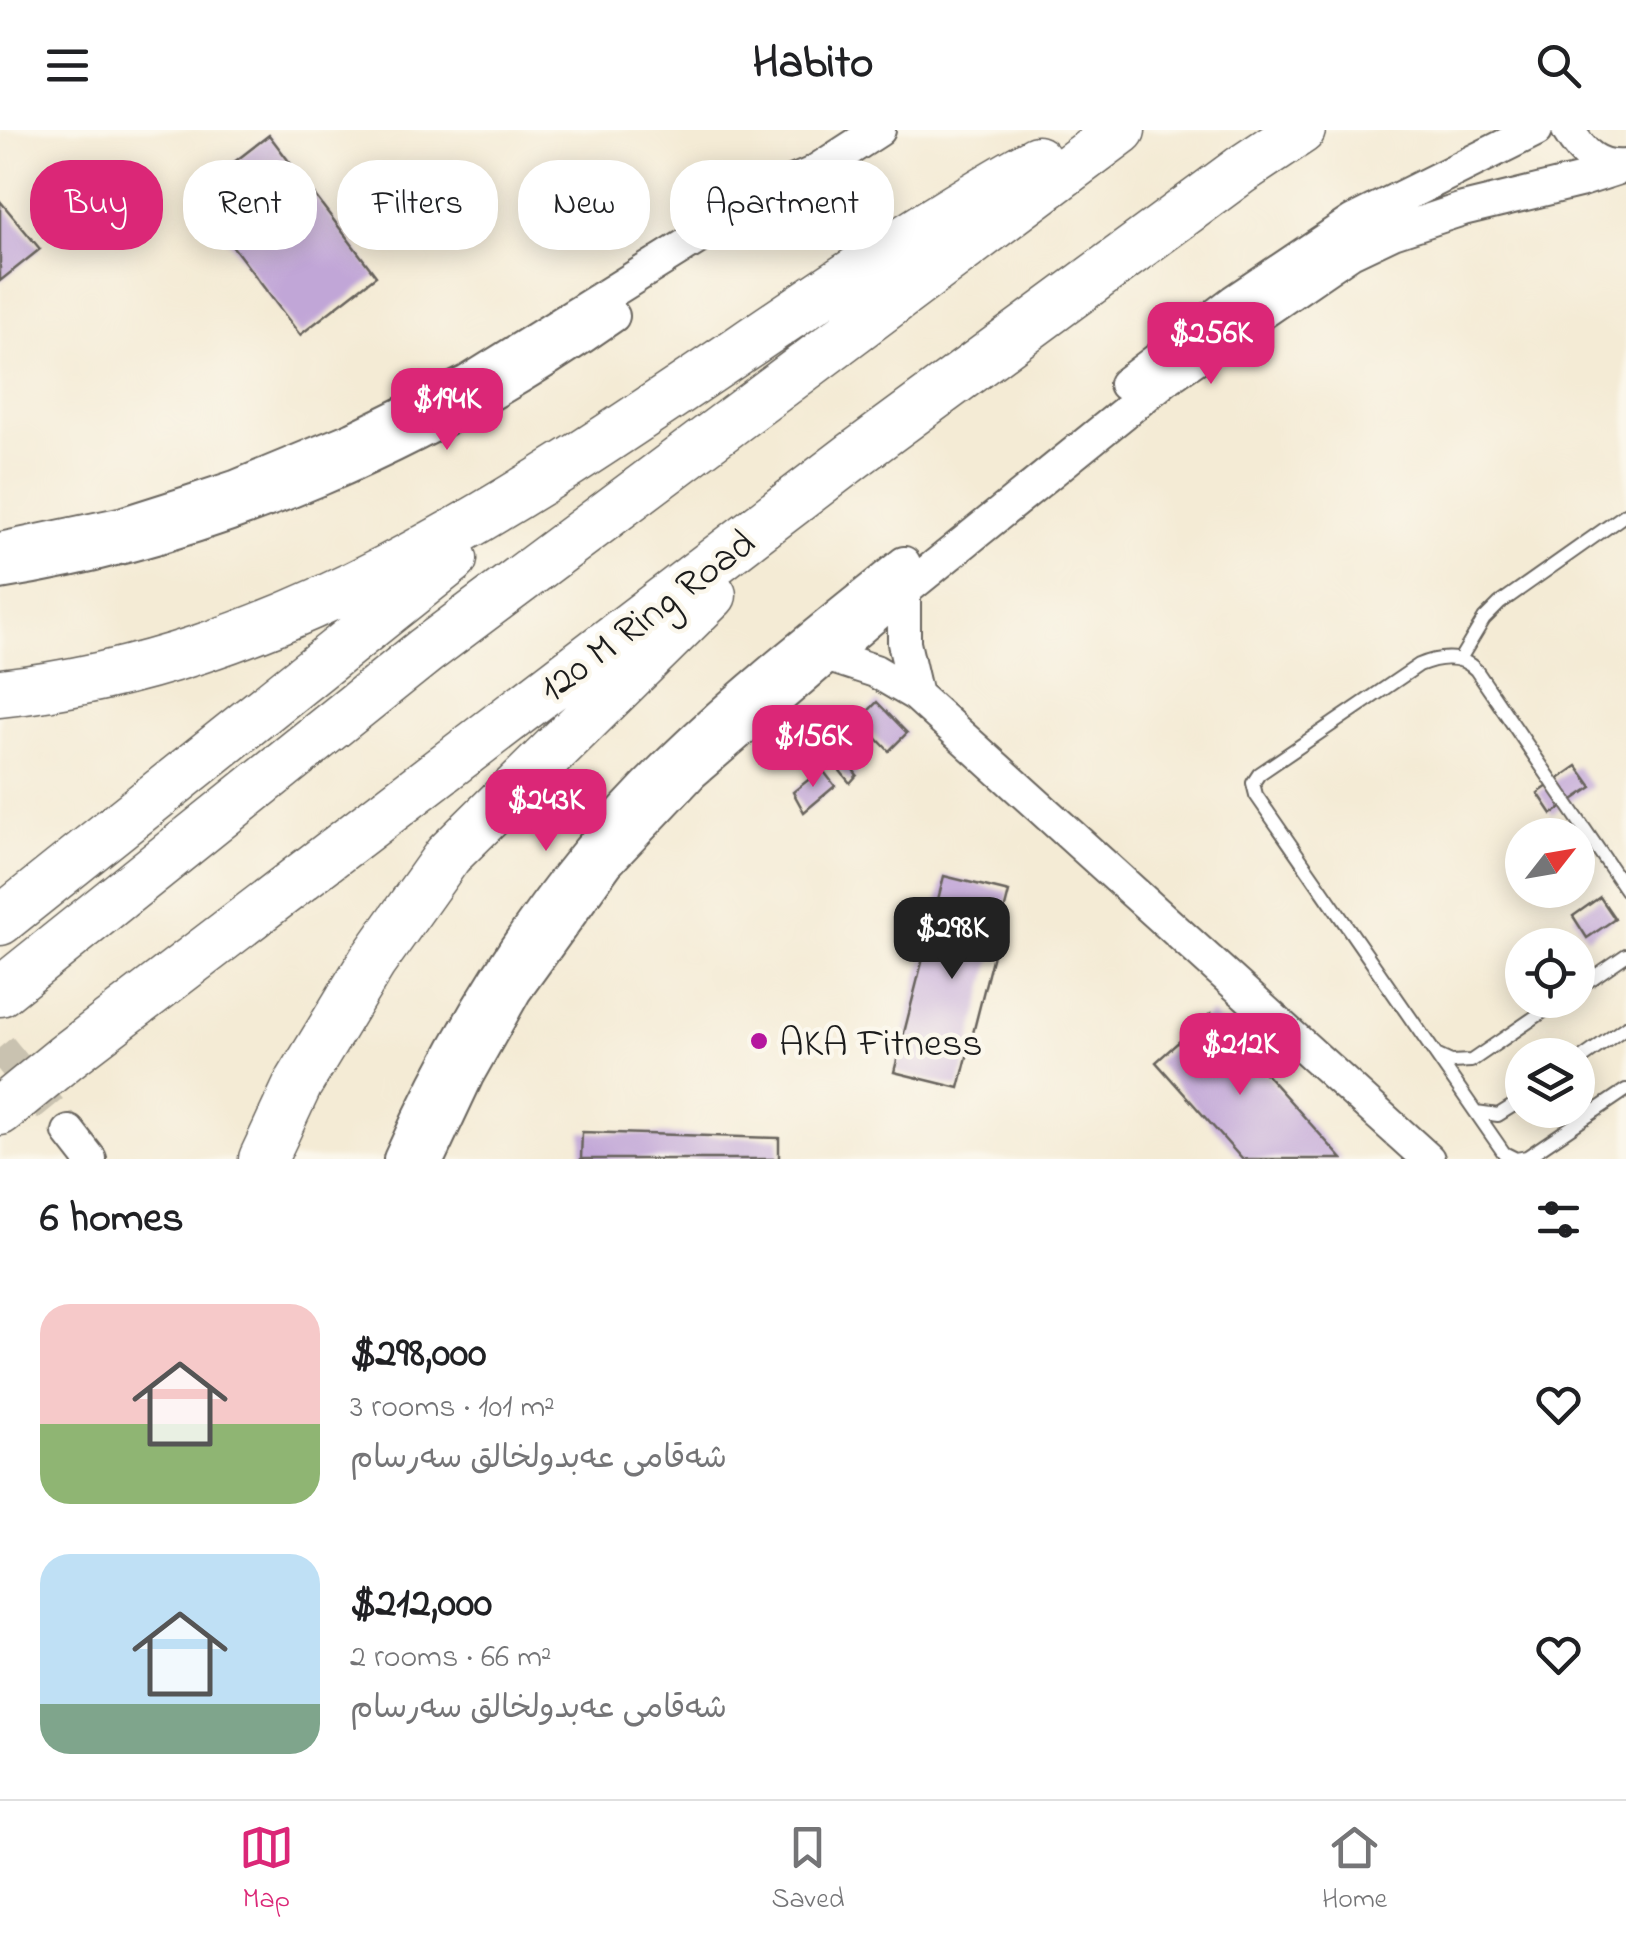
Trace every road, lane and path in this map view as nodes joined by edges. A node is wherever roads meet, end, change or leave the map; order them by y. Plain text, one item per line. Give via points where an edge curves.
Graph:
1 (879, 130) edge
2 (1098, 130) edge
3 (1120, 130) edge
4 (1301, 130) edge
5 (1536, 130) edge
6 (1568, 130) edge
7 (833, 160) edge
8 (1622, 167) edge
9 (678, 250) edge
10 (712, 250) edge
11 (590, 452) junction
12 (853, 456) junction
13 (1626, 514) edge
14 (0, 549) edge
15 (0, 573) edge
16 (904, 591) junction
17 (829, 656) junction
18 (1460, 659) junction
19 (0, 693) edge
20 (916, 695) junction
21 (1626, 890) edge
22 (0, 921) edge
23 (1626, 955) edge
24 (1595, 976) edge
25 (0, 992) edge
26 (1534, 1018) edge
27 (1626, 1027) edge
28 (1595, 1049) edge
29 (1436, 1054) junction
30 (1626, 1090) edge
31 (1505, 1110) edge
32 (0, 1111) edge
33 (1476, 1112) junction
34 (69, 1132) tunnel mouth
35 (90, 1159) edge
36 (263, 1159) edge
37 (400, 1159) edge
38 (428, 1159) edge
39 (1428, 1159) edge

1 - 7 street
2 - 11 highway via 997,183 824,290
3 - 25 highway via 440,640
4 - 12 highway, 120 M Ring Road
5 - 37 street via 1353,222 1234,300 810,640 668,764 585,855 488,989
6 - 8 street via 1590,158
8 - 16 street via 1446,214 1351,252 1166,380
9 - 14 street via 466,382 353,438 124,523
10 - 15 street via 562,352 350,465 223,515
11 - 19 highway via 390,568 224,642 124,673
11 - 22 highway
12 - 32 highway, 120 M Ring Road
12 - 36 highway via 448,855 372,962 298,1084
13 - 18 lane via 1500,603
16 - 17 street
16 - 20 street via 904,644
17 - 20 street
17 - 38 street via 693,772 607,862 515,991
18 - 21 lane via 1476,670
18 - 29 lane via 1430,660 1405,673 1253,783
20 - 39 street
23 - 24 lane
26 - 29 lane via 1471,1061
27 - 28 lane
29 - 33 lane
30 - 33 lane via 1521,1158 1504,1152
31 - 33 lane via 1494,1116
34 - 35 street

